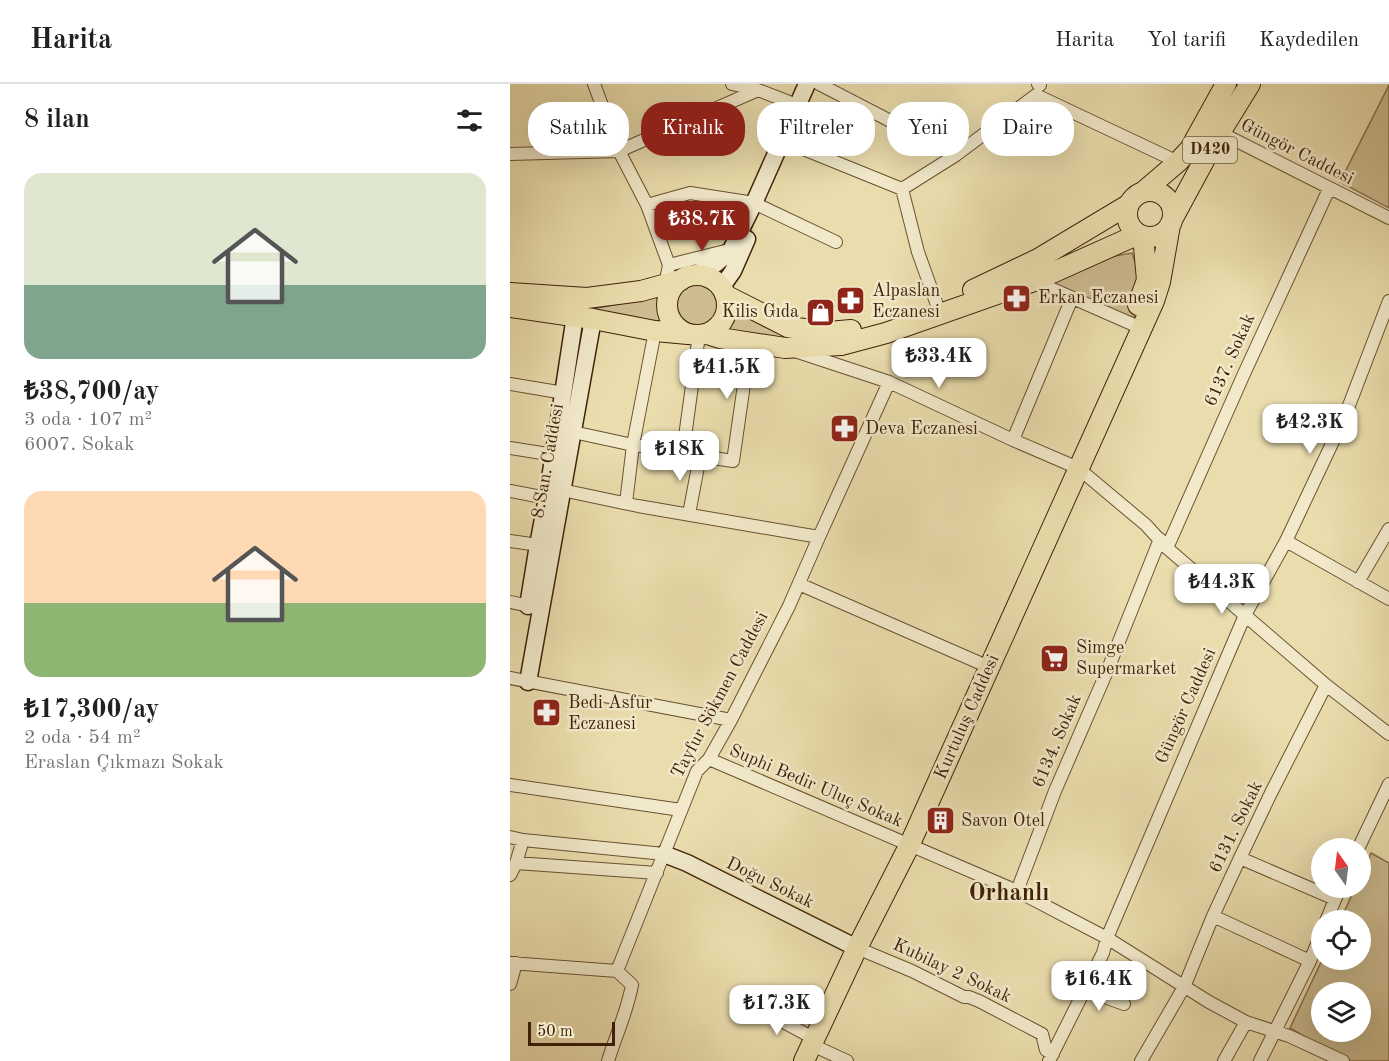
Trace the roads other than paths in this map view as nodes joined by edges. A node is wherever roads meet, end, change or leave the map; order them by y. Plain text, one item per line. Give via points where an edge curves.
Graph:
1 (594, 84) edge
2 (732, 84) edge
3 (807, 84) edge
4 (818, 84) edge
5 (1226, 84) edge
6 (1250, 84) edge
7 (1039, 87) edge
8 (758, 90) junction
9 (601, 102) edge
10 (789, 102) edge
11 (798, 102) edge
12 (808, 102) edge
13 (887, 120) edge
14 (1221, 133) junction
15 (969, 144) edge
16 (629, 147) edge
17 (510, 154) edge
18 (528, 154) edge
19 (622, 156) edge
20 (779, 156) edge
21 (820, 156) edge
22 (954, 156) edge
23 (1178, 162) junction
24 (902, 189) junction
25 (1329, 189) junction
26 (1144, 191) junction
27 (758, 204) junction
28 (647, 205) junction
29 (1128, 205) junction
30 (1389, 218) edge
31 (1172, 221) junction
32 (1141, 235) junction
33 (836, 242) dead end
34 (676, 277) junction
35 (1034, 281) junction
36 (723, 291) junction
37 (510, 293) edge
38 (1072, 298) junction
39 (1389, 301) edge
40 (937, 305) junction
41 (510, 307) edge
42 (584, 317) junction
43 (1132, 324) junction
44 (655, 331) junction
45 (698, 334) junction
46 (750, 343) junction
47 (785, 348) junction
48 (890, 382) junction
49 (510, 384) edge
50 (564, 393) junction
51 (573, 432) junction
52 (1013, 440) junction
53 (633, 445) junction
54 (510, 448) edge
55 (683, 451) junction
56 (554, 455) junction
57 (700, 456) junction
58 (1078, 468) junction
59 (510, 491) edge
60 (555, 494) junction
61 (626, 503) junction
62 (689, 514) junction
63 (1389, 529) edge
64 (819, 537) junction
65 (510, 541) edge
66 (1286, 541) junction
67 (1163, 544) junction
68 (538, 545) junction
69 (1358, 582) junction
70 (799, 584) junction
71 (1389, 599) edge
72 (510, 602) edge
73 (534, 607) junction
74 (1245, 615) junction
75 (989, 667) junction
76 (510, 678) edge
77 (528, 682) junction
78 (1326, 685) junction
79 (730, 720) junction
80 (1389, 734) edge
81 (709, 759) junction
82 (1389, 784) edge
83 (510, 785) edge
84 (681, 810) junction
85 (510, 837) edge
86 (1363, 838) edge
87 (523, 840) junction
88 (909, 846) junction
89 (664, 854) junction
90 (1240, 858) junction
91 (516, 863) junction
92 (657, 873) junction
93 (510, 875) edge
94 (1311, 883) edge
95 (1017, 891) junction
96 (1213, 916) junction
97 (1107, 938) junction
98 (857, 948) junction
99 (1310, 961) joint
100 (513, 963) edge
101 (618, 971) junction
102 (510, 984) edge
103 (1185, 987) junction
104 (1085, 990) junction
105 (1124, 1004) dead end
106 (754, 1006) dead end
107 (1246, 1022) junction
108 (1275, 1031) junction
109 (810, 1048) edge
110 (1051, 1057) edge
111 (608, 1061) edge
112 (848, 1061) edge
113 (1141, 1061) edge
114 (1224, 1061) edge
115 (1260, 1061) edge
116 (1343, 1061) edge

1 - 9 street
2 - 8 street
3 - 11 street
4 - 12 street
4 - 13 street
5 - 23 main road, D420 via 1190,149
6 - 14 main road, D420
7 - 15 street
7 - 23 street
8 - 10 street
8 - 16 street
14 - 25 street, Güngör Caddesi
14 - 31 main road, D420
17 - 18 street
19 - 28 street
20 - 27 street
21 - 24 street
22 - 24 street
23 - 26 main road, D420
24 - 40 street
25 - 30 street, Güngör Caddesi
25 - 67 street, 6137. Sokak
26 - 29 main road
26 - 31 main road via 1166,196 1173,210
27 - 28 street via 690,193
27 - 33 street
27 - 34 street via 731,250 717,263
27 - 36 street
28 - 34 street
29 - 32 main road via 1127,220
29 - 40 main road via 1038,259
31 - 32 main road via 1158,235
31 - 58 main road via 1154,301
32 - 35 main road
32 - 43 main road via 1147,280
34 - 36 main road via 705,277
34 - 37 main road via 641,291 587,298
34 - 45 main road via 669,295 668,315 680,330
35 - 38 street
35 - 47 main road via 886,333 841,345
36 - 40 main road via 788,327 829,332 864,328
36 - 45 main road via 724,318 714,330
38 - 43 street
38 - 52 street
39 - 66 street, Güngör Caddesi via 1345,416
41 - 42 main road
42 - 44 main road
42 - 50 street, 8.San. Caddesi
42 - 51 street, 8.San. Caddesi
43 - 58 main road
44 - 45 main road
44 - 53 street
45 - 46 main road
45 - 55 street
46 - 47 main road
46 - 57 street via 733,461
47 - 48 street
48 - 52 street
48 - 64 street, Tayfur Sökmen Caddesi
49 - 50 street
50 - 56 street, 8.San. Caddesi
51 - 53 street
51 - 60 street, 8.San. Caddesi
52 - 58 street
53 - 55 street
53 - 61 street
54 - 56 street
55 - 57 street
56 - 60 street, 8.San. Caddesi
57 - 62 street
58 - 67 street
58 - 75 main road, Kurtuluş Caddesi
59 - 60 street
60 - 61 street
60 - 68 street, 8.San. Caddesi
60 - 73 street, 8.San. Caddesi
61 - 62 street
62 - 64 street
63 - 69 street
64 - 70 street, Tayfur Sökmen Caddesi
65 - 68 street
66 - 69 street
66 - 74 street, Güngör Caddesi
67 - 74 street
67 - 95 street, 6134. Sokak via 1055,791
68 - 73 street, 8.San. Caddesi
69 - 71 street
70 - 75 street
70 - 79 street, Tayfur Sökmen Caddesi
72 - 73 street
73 - 77 street, 8.San. Caddesi
74 - 78 street
74 - 97 street, Güngör Caddesi
75 - 88 main road, Kurtuluş Caddesi
76 - 77 street
77 - 79 street
78 - 80 street
78 - 90 street, 6131. Sokak
79 - 81 street, Tayfur Sökmen Caddesi
81 - 84 street, Tayfur Sökmen Caddesi via 697,771
81 - 88 street, Suphi Bedir Uluç Sokak
82 - 86 street
83 - 84 street
84 - 89 street, Tayfur Sökmen Caddesi
85 - 87 street
87 - 89 street
87 - 91 street
88 - 95 street, Suphi Bedir Uluç Sokak
88 - 98 main road, Kurtuluş Caddesi
89 - 92 street, Tayfur Sökmen Caddesi
89 - 98 street, Doğu Sokak
90 - 94 street
90 - 96 street, 6131. Sokak
91 - 92 street
91 - 93 street
92 - 101 street, Tayfur Sökmen Caddesi
95 - 97 street, Suphi Bedir Uluç Sokak
96 - 99 street
96 - 103 street, 6131. Sokak
97 - 103 street, Suphi Bedir Uluç Sokak
97 - 104 street, Güngör Caddesi
98 - 109 main road, Kurtuluş Caddesi
98 - 110 street, Kubilay 2 Sokak via 964,997 979,1000 1042,1034
99 - 108 street
100 - 101 street
100 - 102 street
101 - 111 street via 632,985
103 - 107 street, Suphi Bedir Uluç Sokak
103 - 113 street, 6131. Sokak
104 - 105 street
104 - 110 street, Güngör Caddesi
106 - 109 street
107 - 108 street, Suphi Bedir Uluç Sokak
107 - 114 street
108 - 115 street
108 - 116 street, Suphi Bedir Uluç Sokak
109 - 112 street

